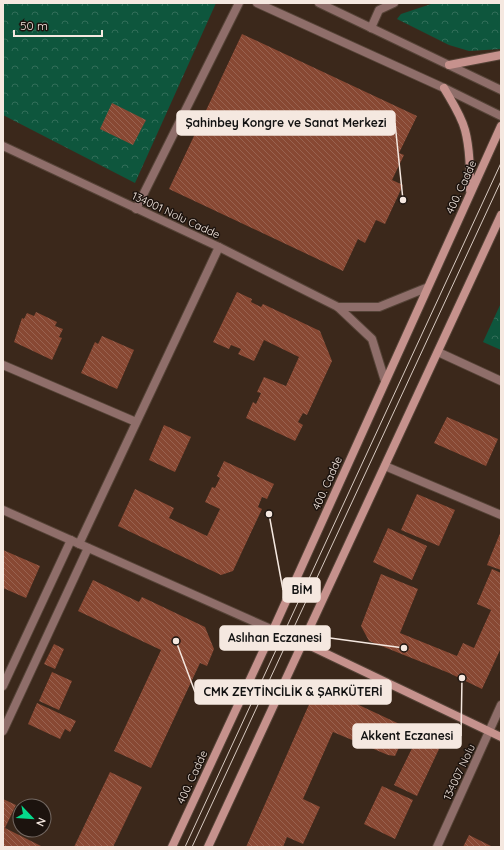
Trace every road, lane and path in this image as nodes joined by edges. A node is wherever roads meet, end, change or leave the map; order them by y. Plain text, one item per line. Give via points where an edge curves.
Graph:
1 (239, 3) edge
2 (257, 3) edge
3 (319, 3) edge
4 (394, 3) edge
5 (370, 28) junction
6 (501, 55) edge
7 (449, 65) junction
8 (444, 88) junction
9 (501, 90) edge
10 (501, 116) edge
11 (501, 126) edge
12 (3, 146) edge
13 (470, 193) junction
14 (136, 209) junction
15 (501, 215) edge
16 (219, 248) junction
17 (426, 288) junction
18 (338, 307) junction
19 (438, 352) junction
20 (3, 366) edge
21 (385, 381) junction
22 (501, 381) edge
23 (136, 422) junction
24 (386, 466) junction
25 (3, 510) edge
26 (501, 515) edge
27 (71, 540) junction
28 (79, 544) junction
29 (88, 548) junction
30 (273, 630) junction
31 (304, 643) junction
32 (5, 678) edge
33 (3, 686) edge
34 (501, 706) edge
35 (3, 731) edge
36 (489, 732) junction
37 (501, 737) edge
38 (172, 847) edge
39 (208, 847) edge
40 (437, 847) edge

1 - 14 street
2 - 8 street
3 - 5 street
4 - 5 street via 379,10
5 - 7 street
6 - 7 main road
7 - 9 street
8 - 10 street
8 - 13 main road via 465,131 470,161
11 - 13 main road, 400. Cadde
12 - 14 street, 134001 Nolu Cadde
13 - 17 main road, 400. Cadde
14 - 16 street, 134001 Nolu Cadde
15 - 19 main road
16 - 18 street, 134001 Nolu Cadde
16 - 23 street
17 - 18 street, 134001 Nolu Cadde via 379,307
17 - 21 main road, 400. Cadde
18 - 21 street, 134001 Nolu Cadde via 372,339
19 - 22 street
19 - 24 main road
20 - 23 street
21 - 30 main road, 400. Cadde
23 - 28 street
24 - 26 street
24 - 31 main road
25 - 27 street
27 - 28 street
27 - 32 street
28 - 29 street
29 - 30 street
29 - 35 street
30 - 38 main road, 400. Cadde
31 - 36 main road via 423,698
31 - 39 main road
32 - 33 street
34 - 36 street, 134007 Nolu
36 - 37 main road
36 - 40 street, 134007 Nolu

